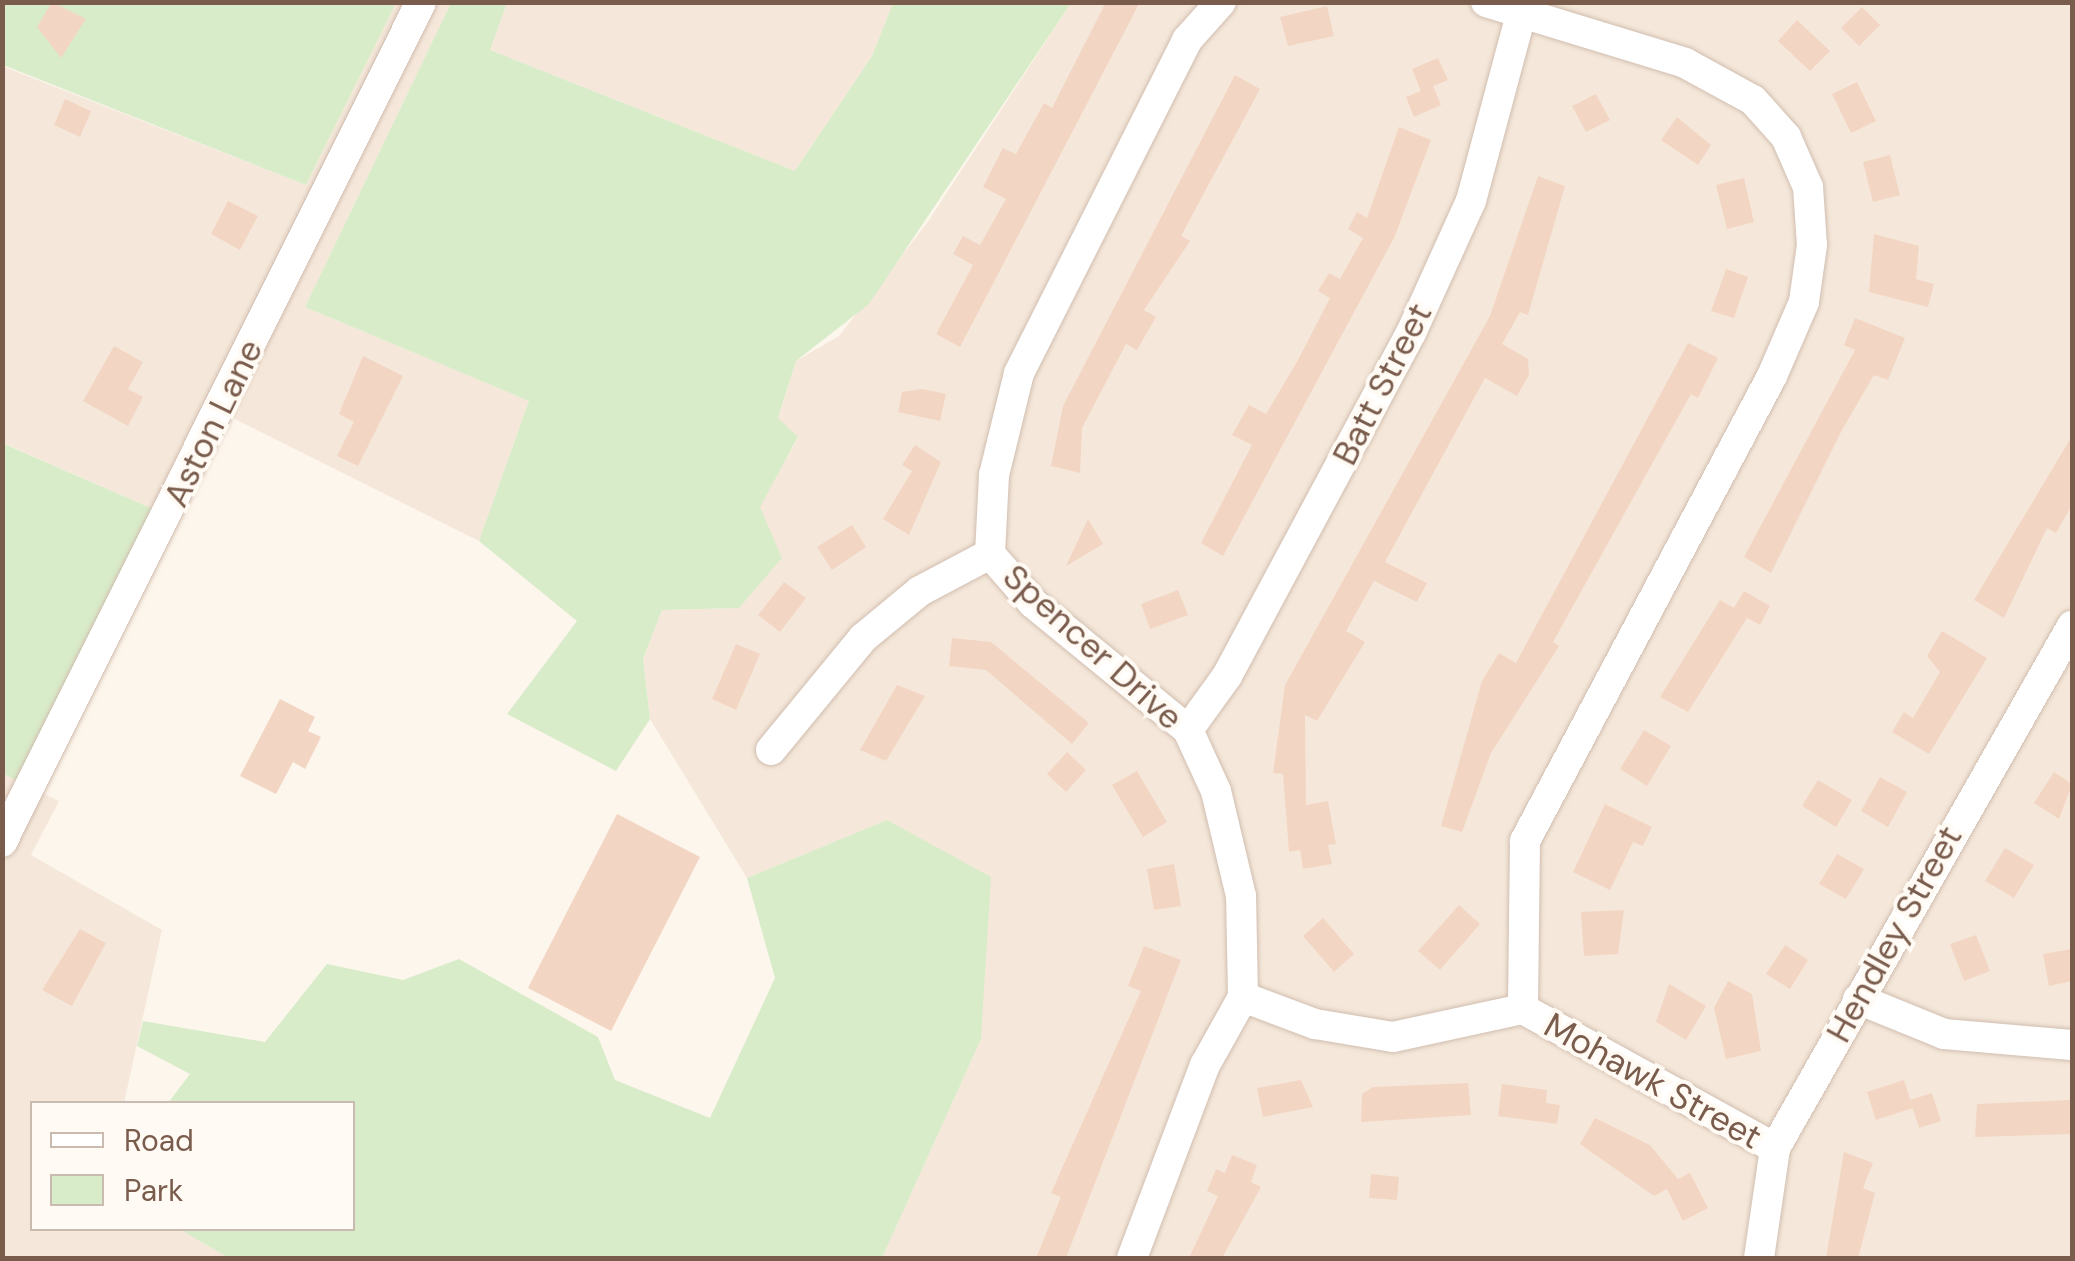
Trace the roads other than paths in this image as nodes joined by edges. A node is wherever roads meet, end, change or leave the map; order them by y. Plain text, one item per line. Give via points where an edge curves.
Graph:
1 (421, 2) edge
2 (1221, 2) edge
3 (1486, 2) edge
4 (1521, 14) junction
5 (990, 554) junction
6 (2072, 626) edge
7 (1188, 730) junction
8 (771, 750) dead end
9 (2, 842) edge
10 (1242, 997) junction
11 (1858, 999) junction
12 (1524, 1009) junction
13 (2072, 1044) edge
14 (1775, 1148) junction
15 (1132, 1258) edge
16 (1758, 1258) edge

1 - 9 street, Aston Lane
2 - 5 street, Spencer Drive via 1187,40 1019,373 994,474
3 - 4 street
4 - 7 street, Batt Street via 1471,201 1411,332 1227,676
4 - 12 street via 1685,63 1753,100 1786,137 1808,187 1812,244 1804,302 1772,376 1524,840
5 - 7 street, Spencer Drive via 1033,603
5 - 8 street via 920,591 863,638
6 - 11 street, Hendley Street
7 - 10 street, Spencer Drive via 1216,791 1240,896
10 - 12 street, Mohawk Street via 1316,1024 1393,1037
10 - 15 street, Spencer Drive via 1205,1065
11 - 13 street via 1944,1034
11 - 14 street, Hendley Street
12 - 14 street, Mohawk Street
14 - 16 street, Hendley Street

